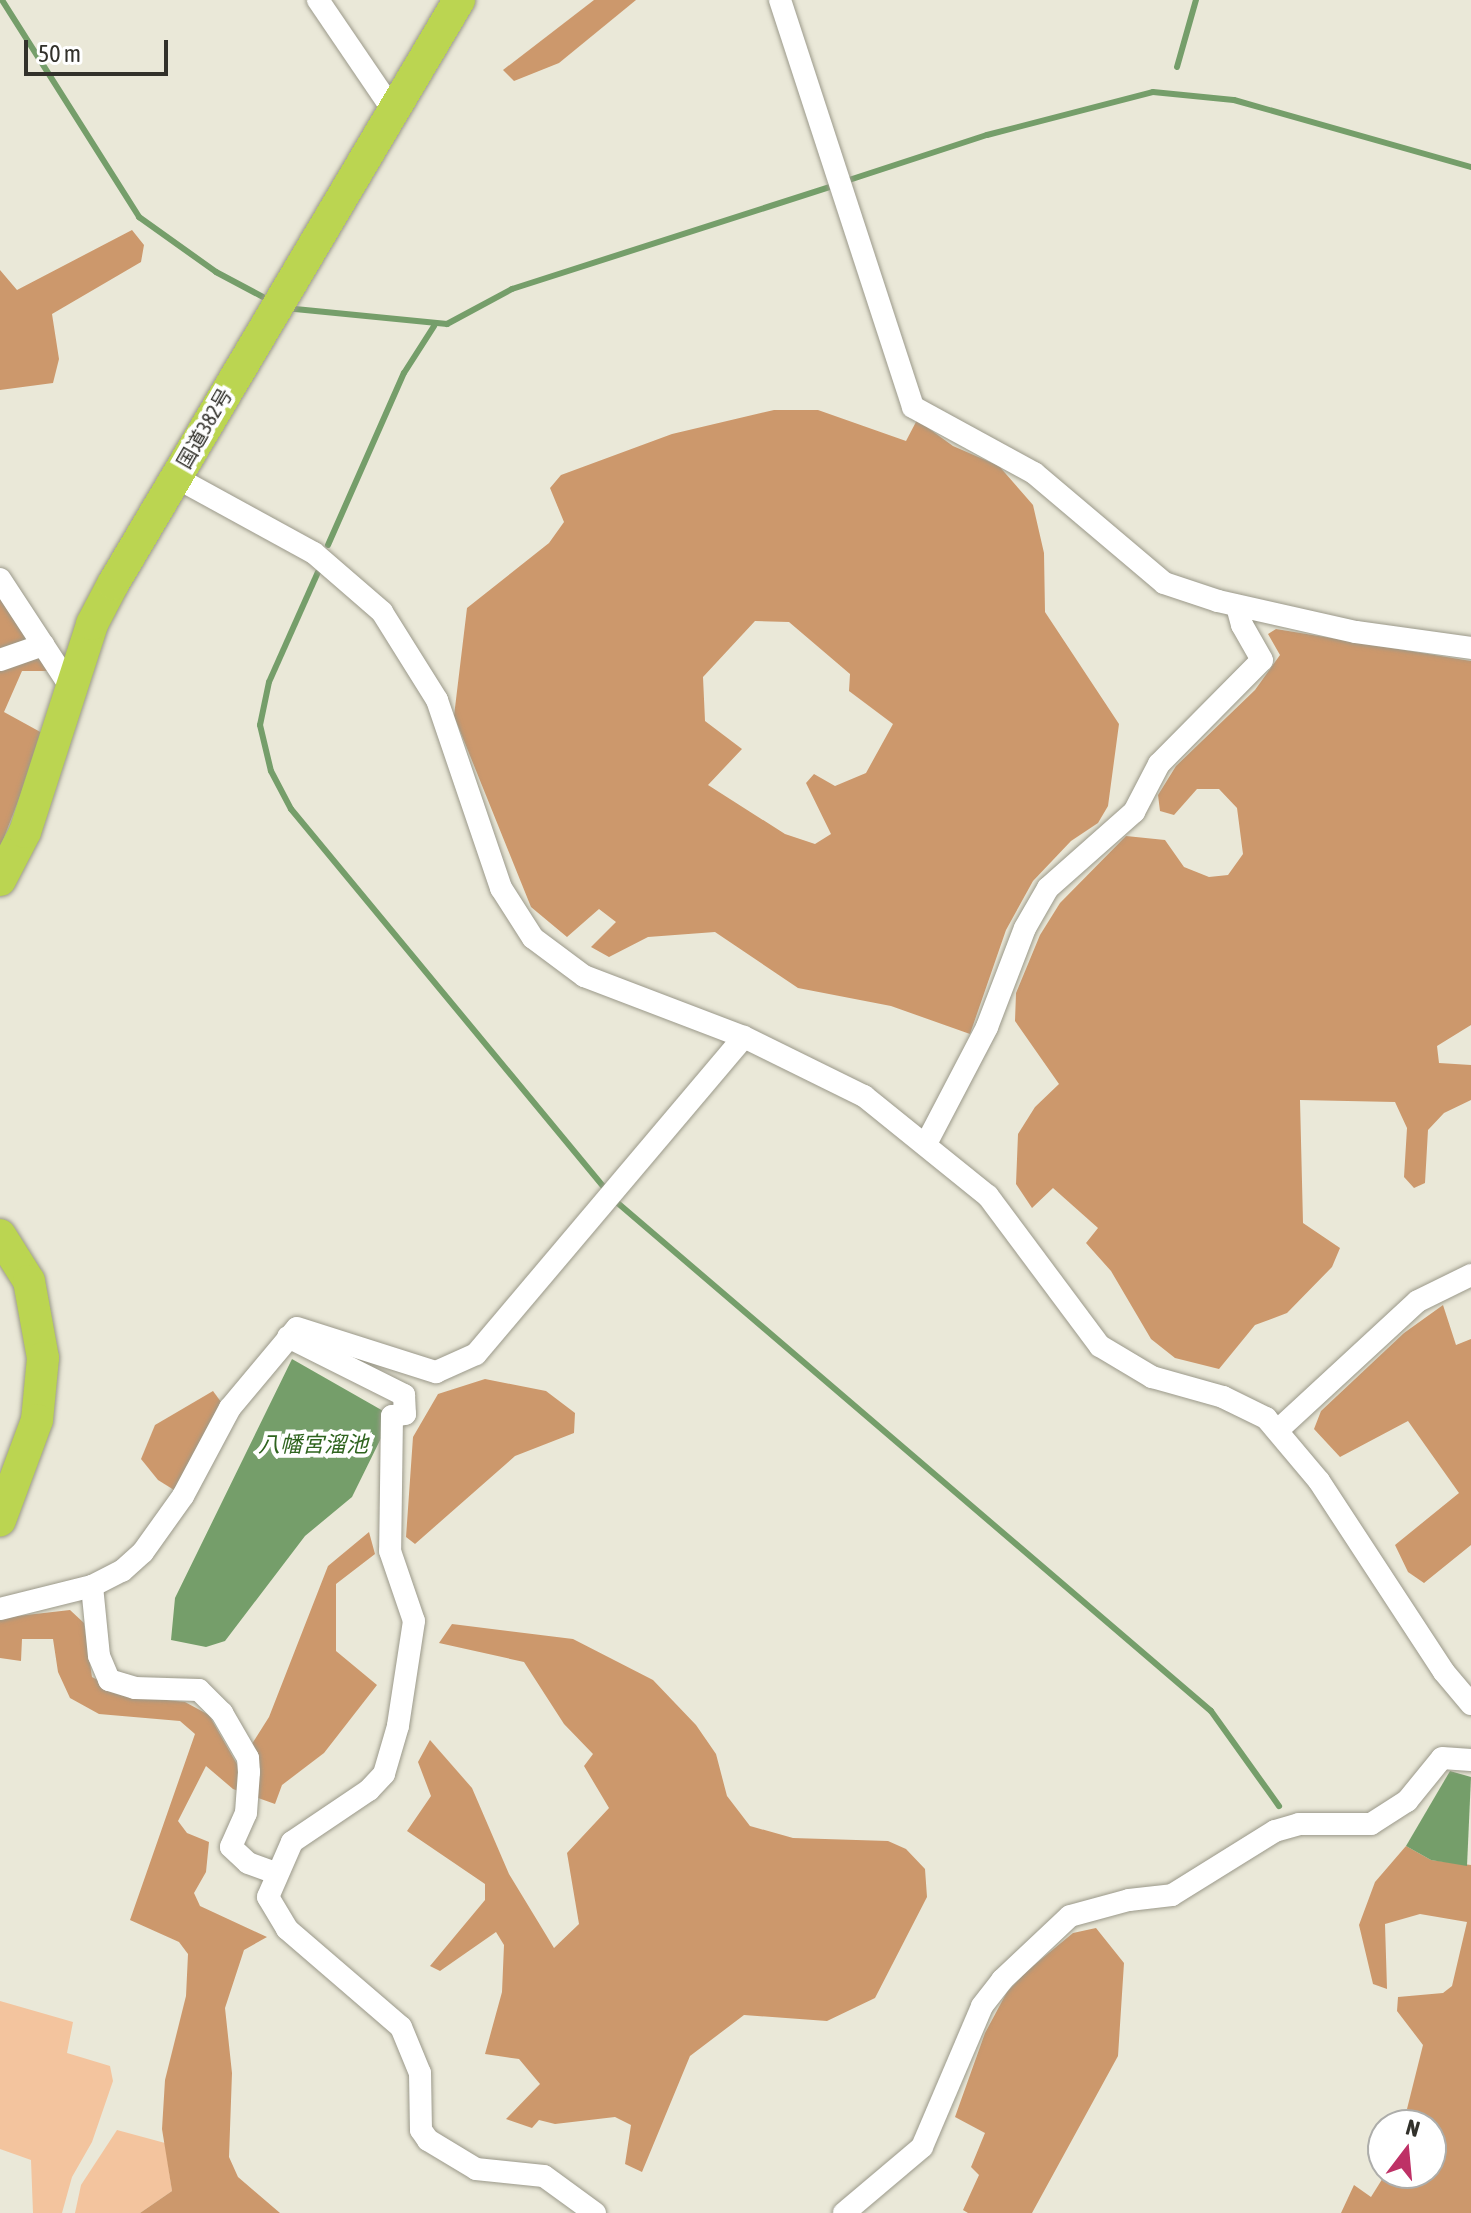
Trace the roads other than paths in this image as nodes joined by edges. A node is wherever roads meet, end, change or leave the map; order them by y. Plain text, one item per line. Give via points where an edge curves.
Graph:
1 (318, 0) edge
2 (459, 0) edge
3 (780, 0) edge
4 (392, 109) junction
5 (175, 477) junction
6 (0, 579) edge
7 (1237, 606) junction
8 (43, 645) junction
9 (1471, 648) edge
10 (0, 660) edge
11 (70, 686) junction
12 (0, 880) edge
13 (744, 1037) junction
14 (927, 1142) junction
15 (0, 1235) edge
16 (1471, 1275) edge
17 (288, 1337) junction
18 (1278, 1430) junction
19 (0, 1520) edge
20 (92, 1586) junction
21 (0, 1609) edge
22 (1471, 1704) edge
23 (1471, 1760) edge
24 (276, 1873) junction
25 (595, 2213) edge
26 (844, 2213) edge

1 - 4 street
2 - 4 highway, 国道382号
3 - 7 street via 913,407 1034,473 1154,578
4 - 5 highway, 国道382号
5 - 11 highway, 国道382号 via 92,624
5 - 13 street via 314,553 382,612 437,700 501,888 533,938 584,976
6 - 8 street
7 - 9 street via 1356,632
7 - 14 street via 1262,660 1159,764 1134,812 1048,888 1025,928 987,1027
8 - 10 street
8 - 11 street
11 - 12 highway, 国道382号 via 25,832
13 - 14 street via 837,1079
13 - 17 street via 534,1289 462,1365 436,1372 297,1328
14 - 18 street via 988,1196 1100,1346 1152,1377 1243,1406
15 - 19 highway via 29,1281 43,1358 37,1420
16 - 18 street via 1418,1301
17 - 20 street via 230,1408 159,1531 122,1571
17 - 24 street via 404,1395 405,1414 392,1416 390,1551 414,1621 398,1726 384,1774 292,1842
18 - 22 street via 1319,1481 1444,1672
20 - 21 street
20 - 24 street via 99,1656 109,1680 135,1688 199,1690 222,1713 248,1758 249,1772 246,1813 231,1847 248,1863
23 - 26 street via 1442,1758 1407,1801 1371,1824 1299,1824 1275,1831 1172,1895 1070,1916 982,2006 922,2147
24 - 25 street via 268,1897 274,1915 401,2027 413,2048 420,2073 421,2130 428,2140 462,2164 544,2176

